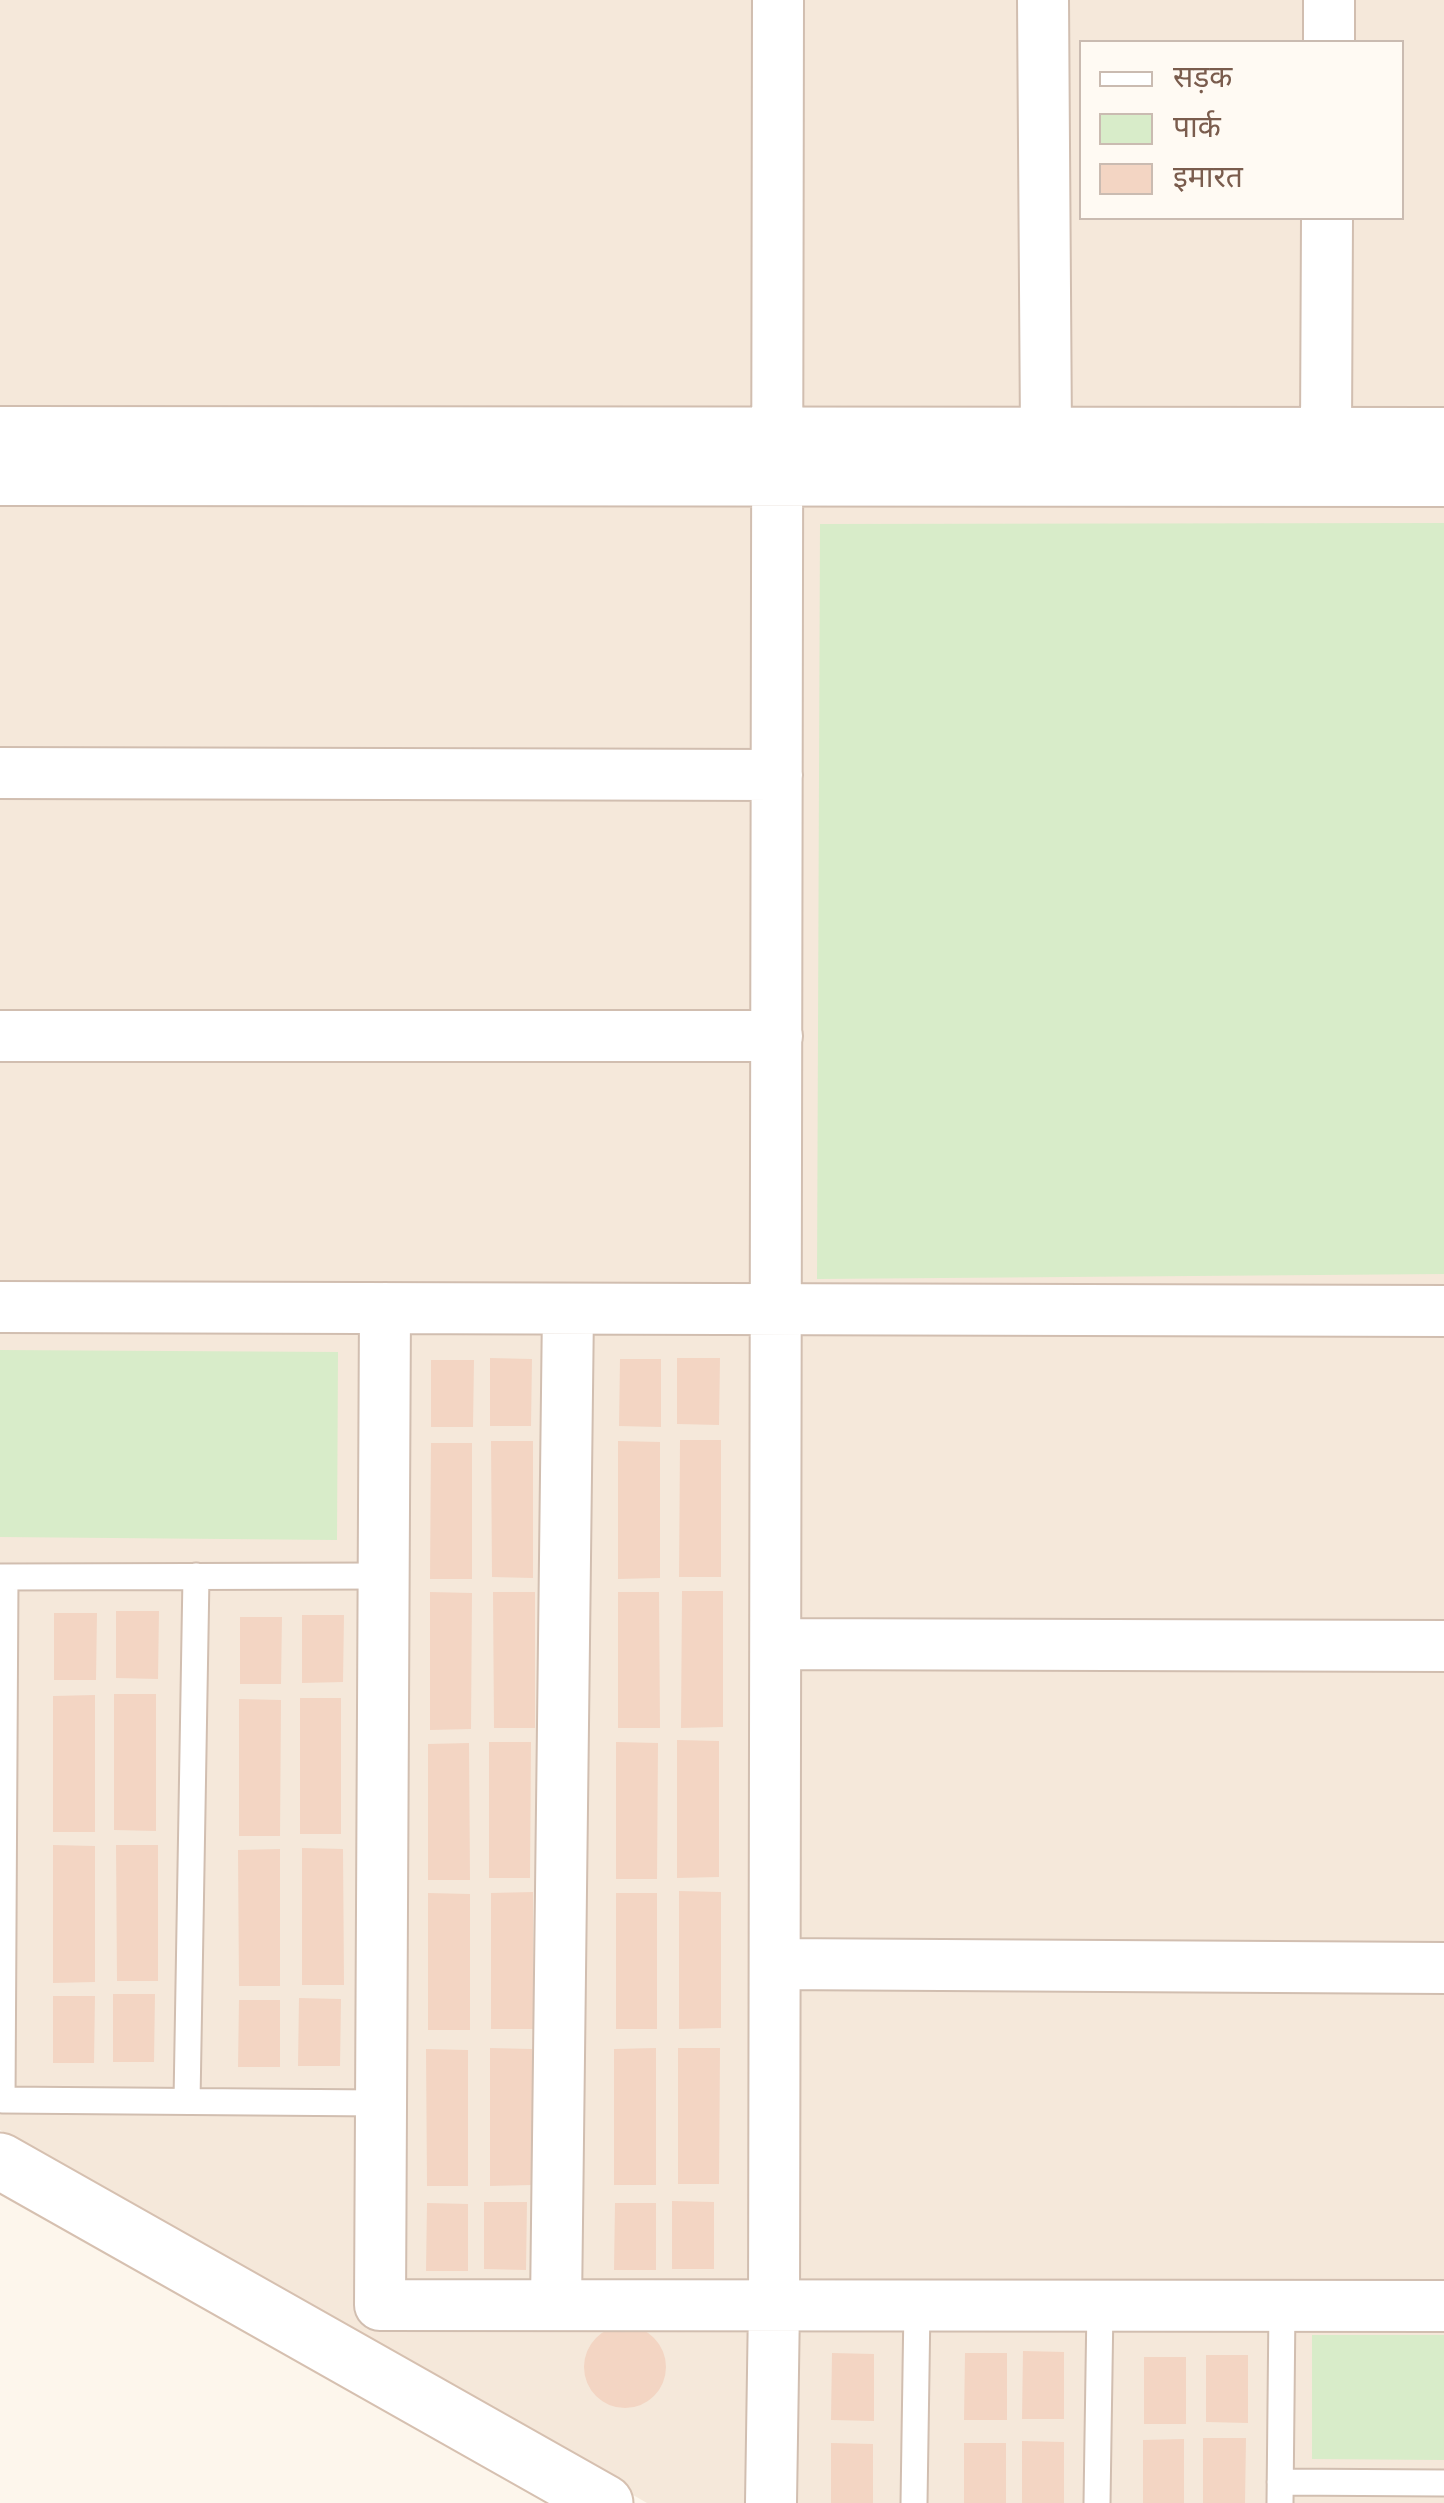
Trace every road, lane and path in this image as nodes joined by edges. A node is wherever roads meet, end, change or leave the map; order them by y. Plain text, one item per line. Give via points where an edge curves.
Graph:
1 (778, 0) edge
2 (1043, 0) edge
3 (1329, 0) edge
4 (1329, 40) edge
5 (1328, 220) edge
6 (0, 432) edge
7 (1326, 432) junction
8 (1444, 432) edge
9 (1046, 433) junction
10 (778, 457) junction
11 (0, 480) edge
12 (1444, 481) edge
13 (0, 772) edge
14 (777, 775) junction
15 (0, 1036) edge
16 (776, 1036) junction
17 (0, 1307) edge
18 (385, 1308) junction
19 (568, 1309) junction
20 (776, 1309) junction
21 (1444, 1311) edge
22 (196, 1576) junction
23 (384, 1576) junction
24 (3, 1577) edge
25 (776, 1644) junction
26 (1444, 1646) edge
27 (1, 1953) edge
28 (775, 1964) junction
29 (1444, 1968) edge
30 (187, 2102) junction
31 (380, 2102) junction
32 (0, 2161) edge
33 (556, 2305) junction
34 (774, 2306) junction
35 (917, 2306) junction
36 (1100, 2306) junction
37 (1282, 2306) junction
38 (1444, 2306) edge
39 (1444, 2483) edge
40 (1280, 2492) edge
41 (605, 2503) edge
42 (771, 2503) edge
43 (914, 2503) edge
44 (1097, 2503) edge

1 - 10 street
2 - 9 street
3 - 4 street
5 - 7 street
6 - 10 street
7 - 8 street
7 - 9 street
9 - 10 street
10 - 11 street
10 - 12 street
10 - 14 street
13 - 14 street
14 - 16 street
15 - 16 street
16 - 20 street
17 - 18 street
18 - 19 street
18 - 23 street
19 - 20 street
19 - 33 street
20 - 21 street
20 - 25 street
22 - 23 lane
22 - 24 lane
22 - 30 lane
23 - 31 street
24 - 27 lane
25 - 26 street
25 - 28 street
27 - 30 lane via 2,2100
28 - 29 street
28 - 34 street
30 - 31 lane
31 - 33 street via 380,2305
32 - 41 street
33 - 34 street
34 - 35 street
34 - 42 street
35 - 36 street
35 - 43 lane
36 - 37 street
36 - 44 lane
37 - 38 street
37 - 40 lane
39 - 40 lane

